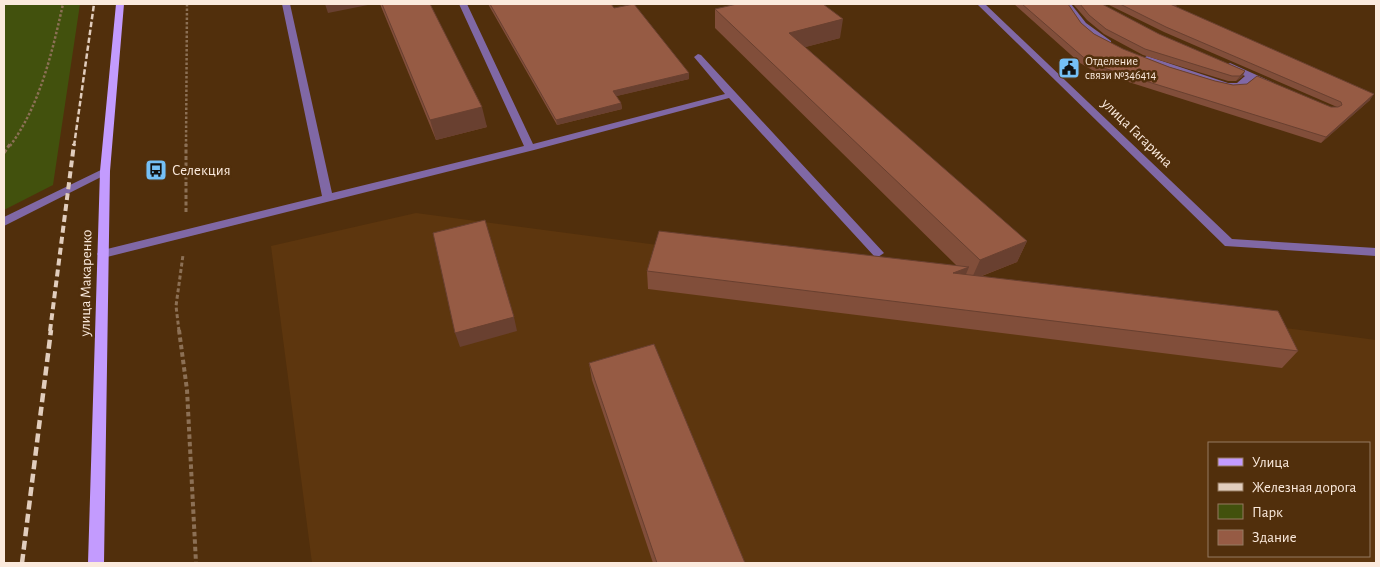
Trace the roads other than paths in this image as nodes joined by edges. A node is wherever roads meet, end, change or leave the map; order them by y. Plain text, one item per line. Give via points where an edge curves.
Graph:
1 (120, 4) edge
2 (286, 4) edge
3 (463, 4) edge
4 (981, 4) edge
5 (1067, 4) edge
6 (1117, 47) edge
7 (698, 57) dead end
8 (1142, 58) edge
9 (1219, 61) edge
10 (1252, 75) junction
11 (1278, 86) edge
12 (730, 95) junction
13 (530, 148) junction
14 (105, 171) junction
15 (328, 199) junction
16 (4, 222) edge
17 (1376, 252) edge
18 (878, 253) dead end
19 (103, 254) junction
20 (96, 563) edge

1 - 14 main road, улица Макаренко
2 - 15 street
3 - 13 street
4 - 17 street, улица Гагарина via 1229,243
5 - 6 street via 1083,25
7 - 12 street
8 - 10 street via 1227,86 1239,86
9 - 10 street
10 - 11 street
12 - 13 street
12 - 18 street
13 - 15 street
14 - 16 street
14 - 19 main road, улица Макаренко
15 - 19 street
19 - 20 main road, улица Макаренко

